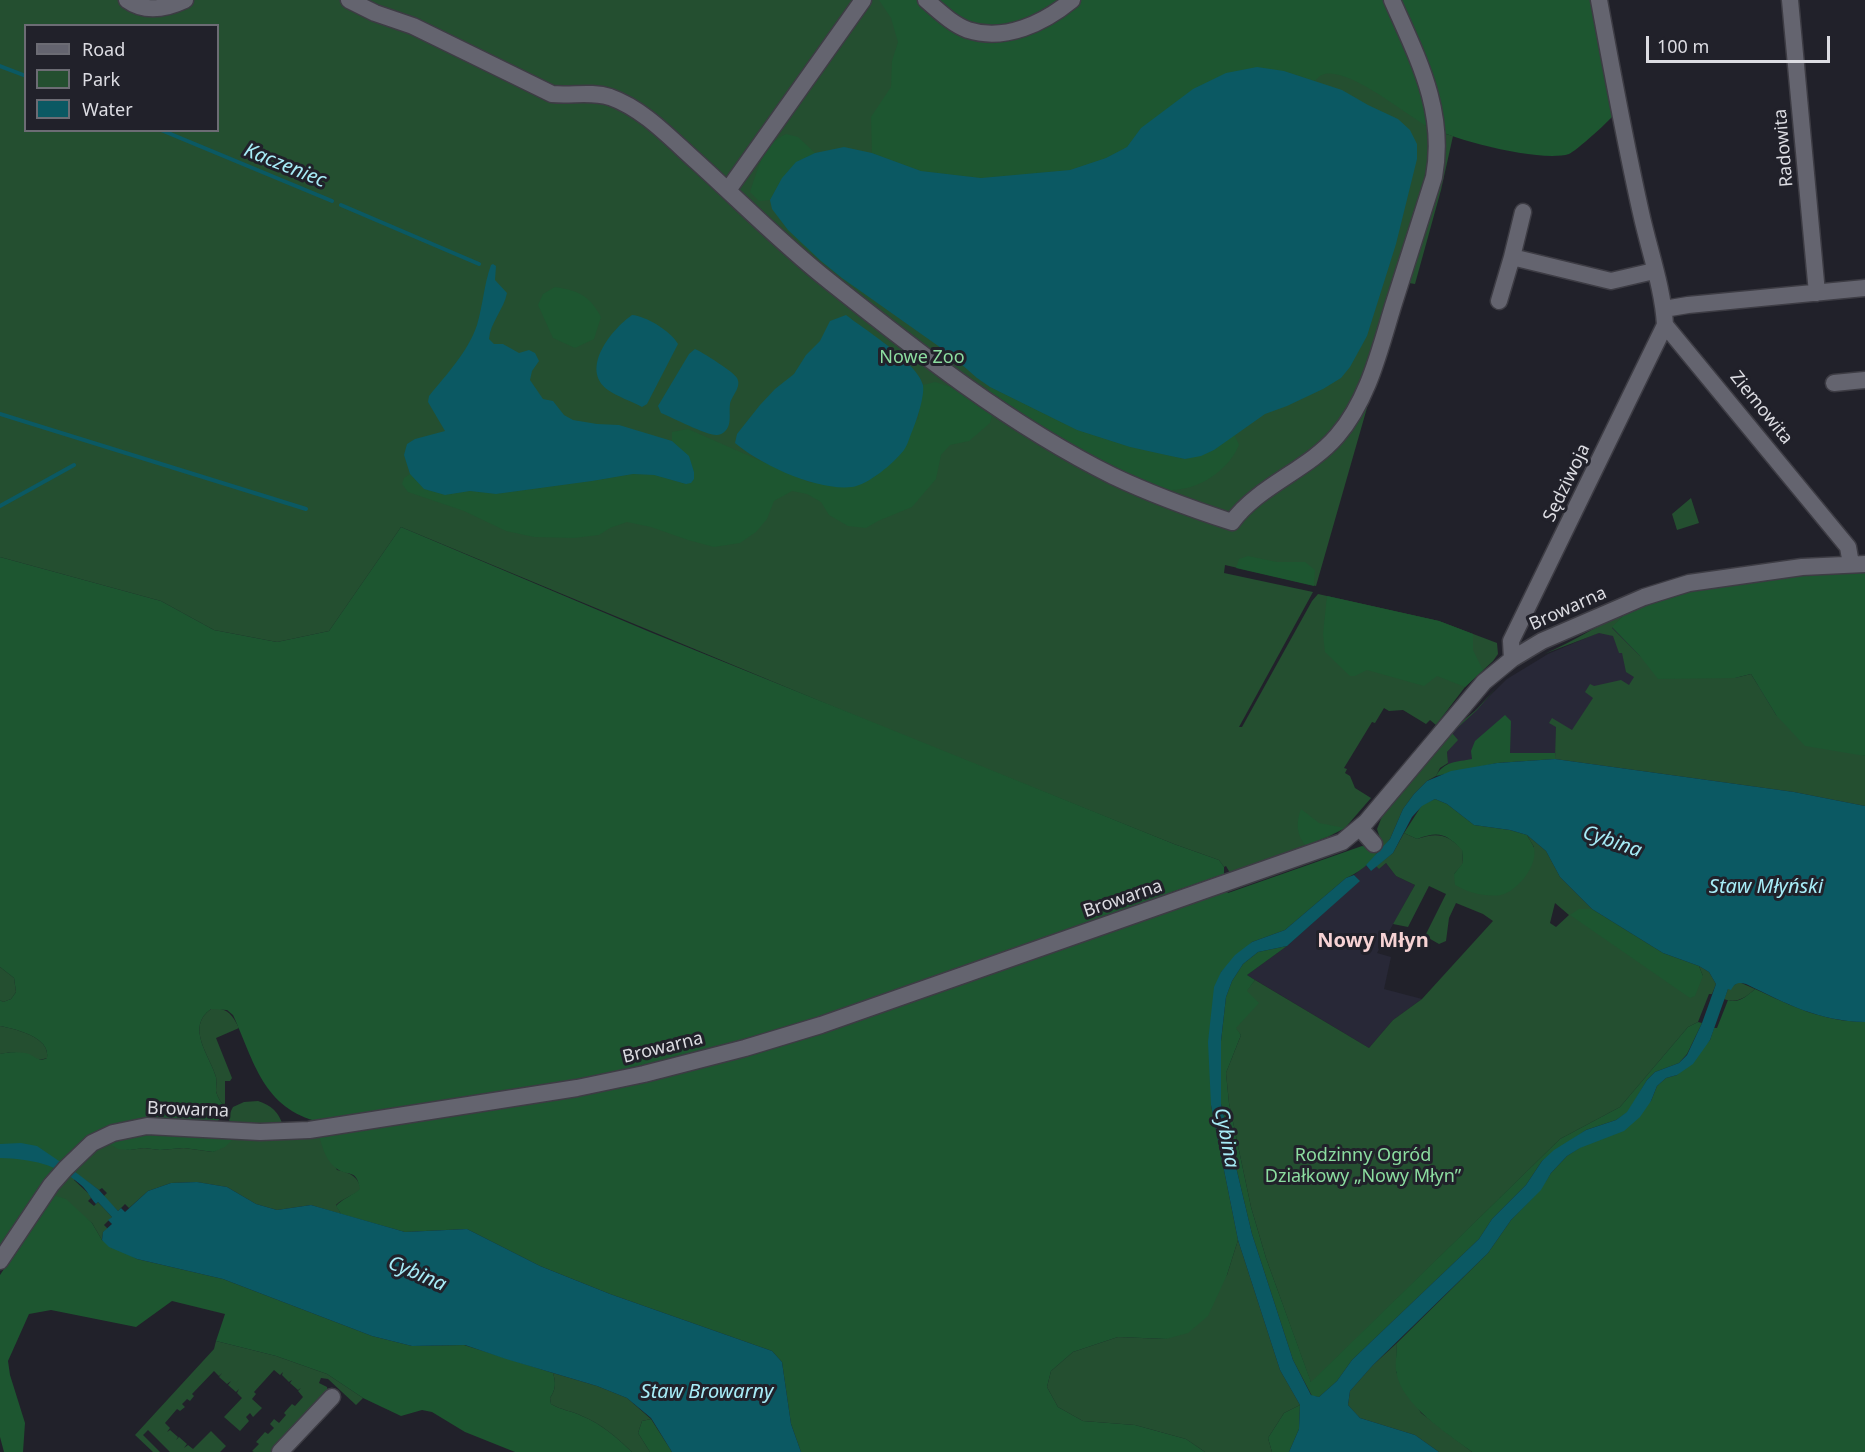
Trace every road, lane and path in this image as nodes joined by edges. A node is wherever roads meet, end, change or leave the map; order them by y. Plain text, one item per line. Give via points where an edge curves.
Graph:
1 (127, 0) edge
2 (185, 0) edge
3 (349, 0) edge
4 (863, 0) edge
5 (926, 0) edge
6 (1072, 0) edge
7 (1392, 0) edge
8 (1599, 0) edge
9 (1790, 0) edge
10 (728, 190) junction
11 (1523, 212) dead end
12 (1512, 257) junction
13 (1654, 272) junction
14 (1865, 288) edge
15 (1817, 293) junction
16 (1499, 302) dead end
17 (1665, 317) junction
18 (1865, 380) edge
19 (1834, 383) dead end
20 (1858, 564) edge
21 (1512, 659) junction
22 (1360, 828) junction
23 (1374, 844) dead end
24 (0, 1261) edge
25 (332, 1397) dead end
26 (280, 1452) edge

1 - 2 street via 148,9
3 - 10 street via 413,26 552,94 596,93 612,98 658,126
4 - 10 street
5 - 6 street via 967,29 985,33 1007,33 1048,17
7 - 10 street via 1420,62 1435,109 1434,177 1377,359 1352,414 1329,445 1237,514 1232,522 1114,476 1036,433 961,383 827,280
8 - 13 street, Ziemowita
9 - 15 street, Radowita
11 - 12 street
12 - 13 street via 1611,281
12 - 16 street
13 - 17 street, Ziemowita
14 - 15 street
15 - 17 street via 1688,305
17 - 20 street, Ziemowita
17 - 21 street, Sędziwoja via 1511,641
18 - 19 street
20 - 21 street, Browarna via 1790,568 1674,587 1542,641
21 - 22 street, Browarna via 1471,695
22 - 23 street
22 - 24 street, Browarna via 1330,847 832,1021 654,1071 577,1088 309,1130 260,1132 155,1126 112,1132 92,1143 51,1185
25 - 26 street

